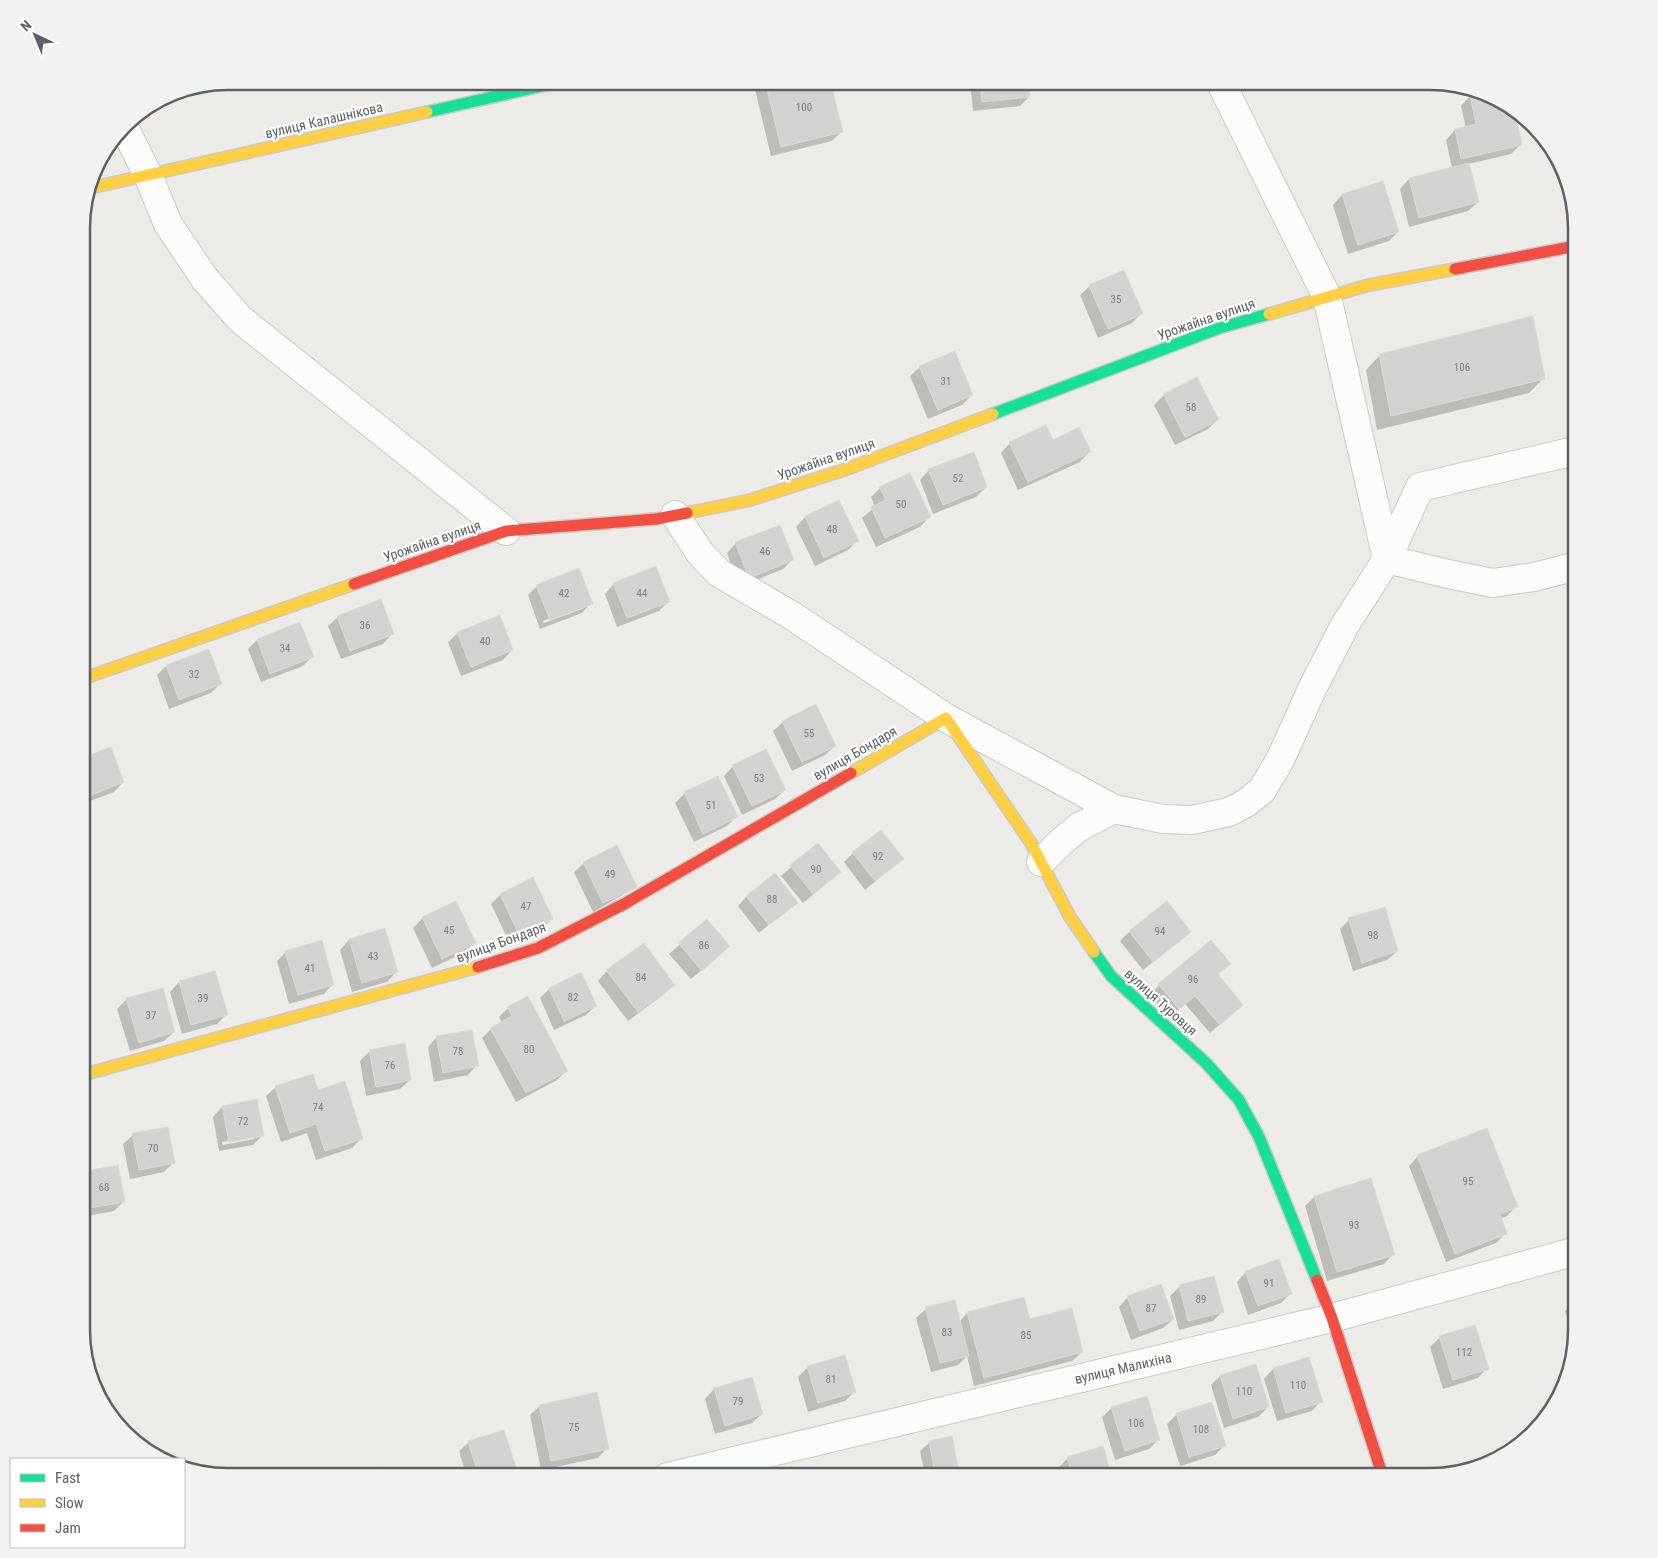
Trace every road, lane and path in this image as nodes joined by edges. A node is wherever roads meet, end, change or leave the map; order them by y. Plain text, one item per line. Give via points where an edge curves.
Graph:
1 (524, 90) edge
2 (1224, 90) edge
3 (127, 133) edge
4 (148, 174) junction
5 (97, 186) edge
6 (1568, 248) edge
7 (1328, 297) junction
8 (1566, 453) dead end
9 (675, 515) junction
10 (506, 531) junction
11 (1388, 559) junction
12 (1568, 568) edge
13 (90, 677) edge
14 (946, 718) junction
15 (1114, 809) junction
16 (1041, 862) junction
17 (90, 1073) edge
18 (1568, 1253) edge
19 (1332, 1318) junction
20 (705, 1468) edge
21 (1380, 1468) edge

1 - 4 street, вулиця Калашнікова
2 - 7 street
3 - 4 street
4 - 5 street, вулиця Калашнікова
4 - 10 street via 168,224 205,279 240,319
6 - 7 street, Урожайна вулиця via 1369,285
7 - 9 street, Урожайна вулиця via 1219,328 847,469 750,500
7 - 11 street
8 - 11 street via 1420,488
9 - 10 street, Урожайна вулиця
9 - 14 street via 700,553 719,573 791,615
10 - 13 street, Урожайна вулиця
11 - 12 street via 1493,583
11 - 15 street via 1341,634 1280,760 1262,790 1246,804 1229,812 1192,820 1163,819
14 - 15 street
14 - 16 street, вулиця Туровця
14 - 17 street, вулиця Бондаря via 624,904 538,948 453,975
15 - 16 street via 1079,827
16 - 19 street, вулиця Туровця via 1070,917 1111,976 1206,1063 1239,1100 1259,1137
18 - 19 street, вулиця Малихіна
19 - 20 street, вулиця Малихіна
19 - 21 street, вулиця Туровця

